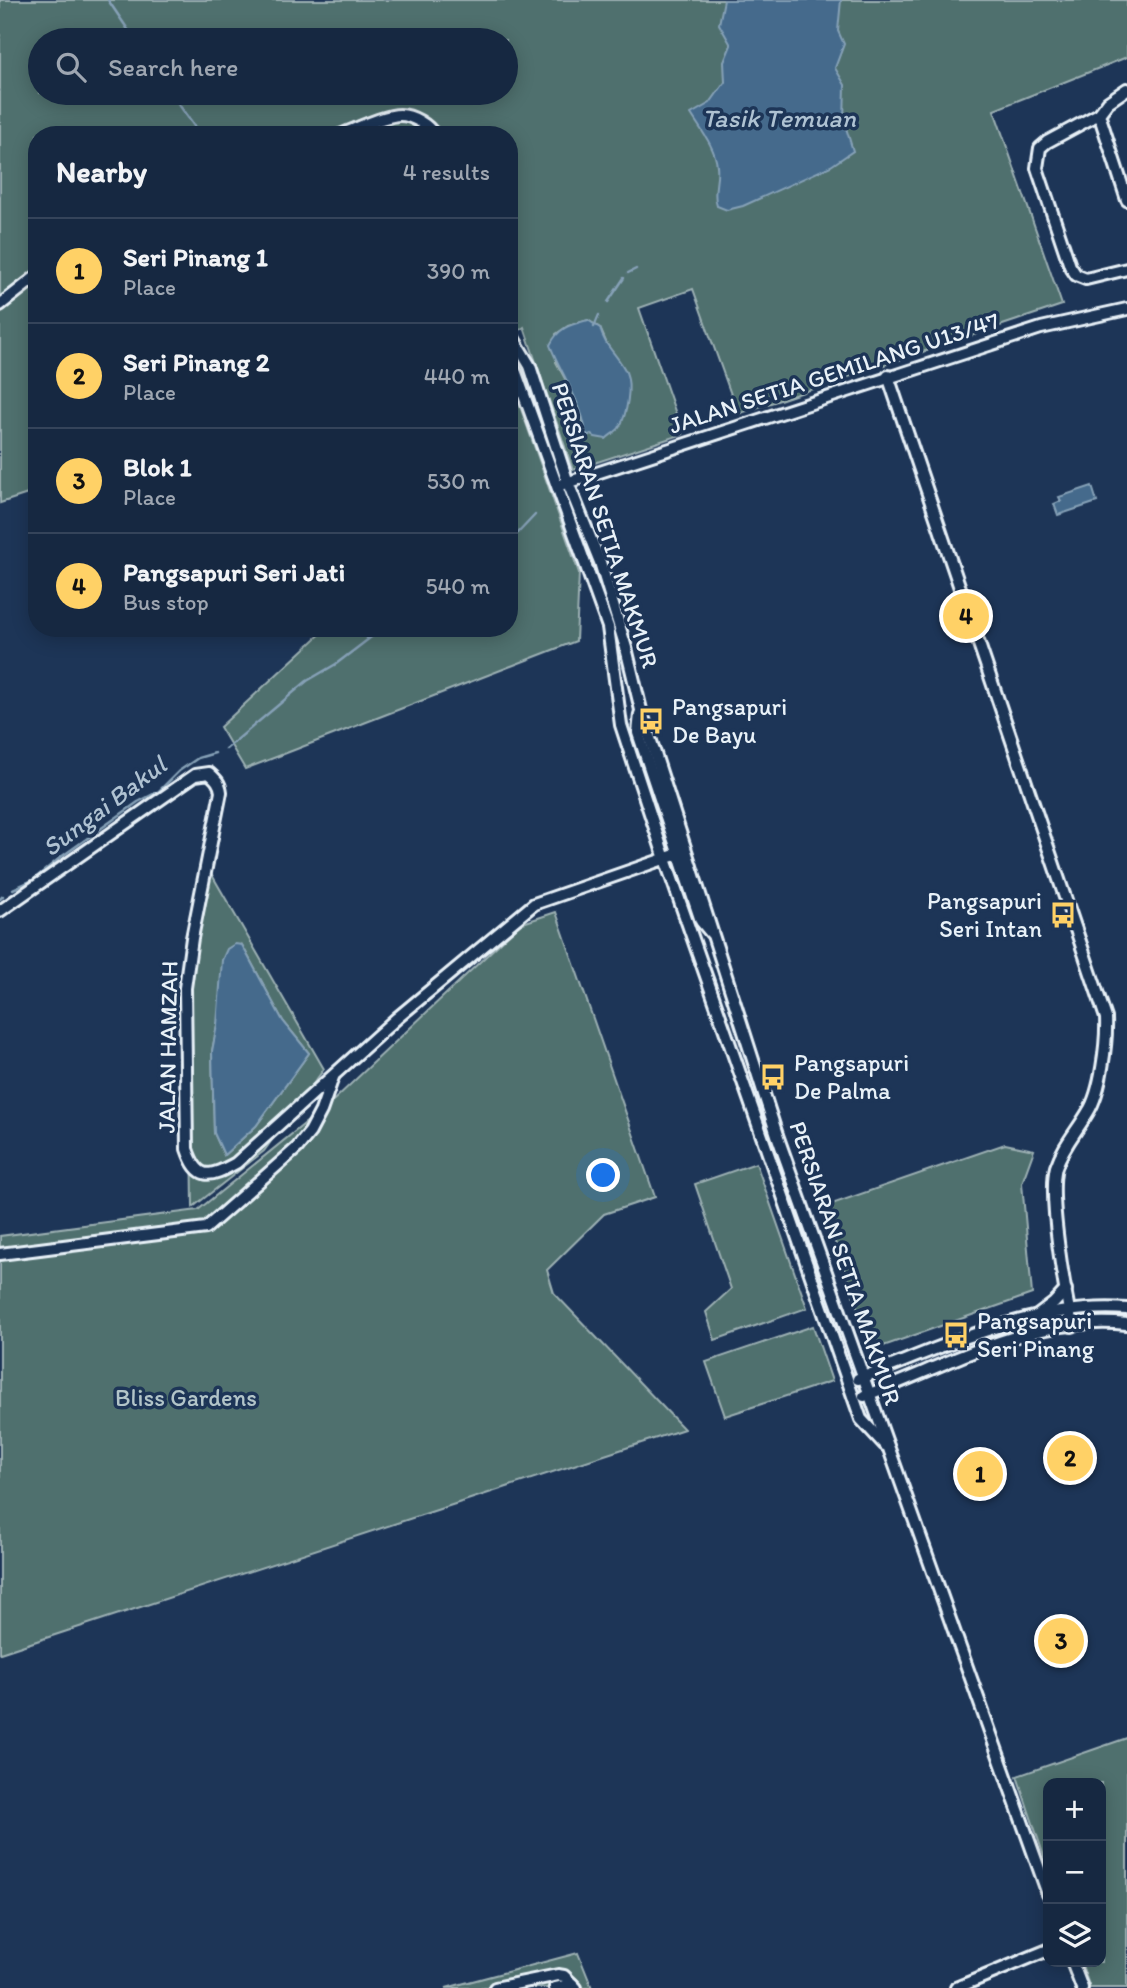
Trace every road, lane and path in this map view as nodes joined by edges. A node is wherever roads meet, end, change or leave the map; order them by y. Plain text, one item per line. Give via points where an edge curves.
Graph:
1 (1127, 89) edge
2 (1100, 114) junction
3 (367, 126) edge
4 (425, 126) edge
5 (1127, 200) edge
6 (1127, 269) edge
7 (28, 283) edge
8 (0, 305) edge
9 (1127, 309) edge
10 (518, 346) edge
11 (888, 376) junction
12 (518, 378) edge
13 (563, 485) junction
14 (641, 710) junction
15 (678, 854) junction
16 (665, 859) junction
17 (0, 911) edge
18 (715, 937) junction
19 (334, 1075) junction
20 (0, 1254) edge
21 (1066, 1290) junction
22 (1127, 1309) edge
23 (1088, 1310) junction
24 (1069, 1312) junction
25 (1035, 1317) junction
26 (1127, 1324) edge
27 (1072, 1326) junction
28 (862, 1377) junction
29 (848, 1382) junction
30 (868, 1394) junction
31 (854, 1399) junction
32 (892, 1452) junction
33 (1043, 1880) edge
34 (1043, 1952) edge
35 (1074, 1967) edge
36 (574, 1986) edge
37 (495, 1988) edge
38 (555, 1988) edge
39 (956, 1988) edge
40 (1082, 1988) edge

1 - 2 street
2 - 5 street
2 - 6 street via 1040,148 1037,168 1076,275 1086,279
3 - 4 street via 400,115
7 - 8 street
9 - 11 street, JALAN SETIA GEMILANG U13/47 via 1041,328
10 - 13 street, PERSIARAN SETIA MAKMUR via 530,366
11 - 13 street, JALAN SETIA GEMILANG U13/47
11 - 21 street via 1106,1018 1107,1041 1090,1110 1065,1146 1056,1169 1054,1189
12 - 13 street, PERSIARAN SETIA MAKMUR
13 - 14 street, PERSIARAN SETIA MAKMUR via 600,562
13 - 16 street, PERSIARAN SETIA MAKMUR via 608,627 621,725
14 - 15 street via 638,733
14 - 18 street, PERSIARAN SETIA MAKMUR
15 - 16 street, JALAN HAMZAH
15 - 18 street via 701,921
16 - 19 street, JALAN HAMZAH via 534,904
16 - 29 street, PERSIARAN SETIA MAKMUR
17 - 19 street, JALAN HAMZAH via 195,775 209,773 221,792 185,988 186,1129 193,1165 211,1174 236,1163
18 - 28 street, PERSIARAN SETIA MAKMUR via 777,1135
19 - 20 street via 321,1111 297,1148 206,1228
21 - 23 street
21 - 24 street
21 - 25 street
22 - 23 street
23 - 24 street
24 - 25 street
24 - 27 street
25 - 28 street
26 - 27 street
27 - 30 street via 1017,1335
28 - 29 street
28 - 30 street, PERSIARAN SETIA MAKMUR
29 - 31 street, PERSIARAN SETIA MAKMUR
30 - 31 street
30 - 32 street, PERSIARAN SETIA MAKMUR
31 - 32 street, PERSIARAN SETIA MAKMUR via 861,1419
32 - 33 street, PERSIARAN SETIA MAKMUR
34 - 39 street
35 - 40 street
36 - 37 street via 558,1975
36 - 38 street

